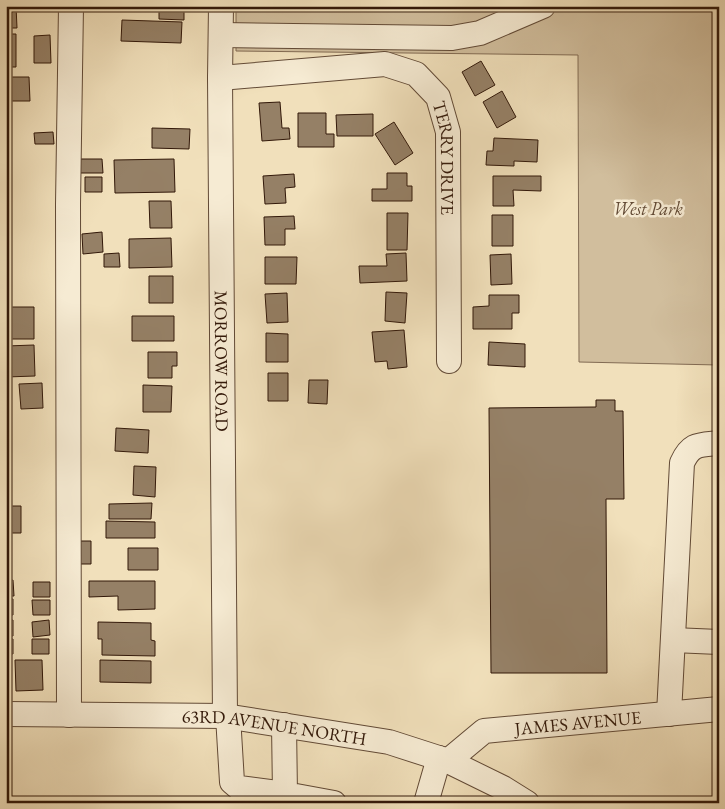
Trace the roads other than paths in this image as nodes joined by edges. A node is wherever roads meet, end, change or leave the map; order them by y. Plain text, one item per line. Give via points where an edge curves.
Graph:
1 (71, 6) edge
2 (221, 6) edge
3 (543, 6) edge
4 (221, 36) junction
5 (220, 78) junction
6 (449, 360) dead end
7 (719, 444) edge
8 (673, 640) junction
9 (719, 642) edge
10 (719, 709) edge
11 (6, 714) edge
12 (669, 714) junction
13 (69, 715) junction
14 (227, 716) junction
15 (284, 725) junction
16 (444, 760) junction
17 (285, 794) junction
18 (334, 803) edge
19 (426, 803) edge
20 (527, 803) edge

1 - 13 street
2 - 4 street, MORROW ROAD
3 - 4 street via 480,33 452,38
4 - 5 street, MORROW ROAD
5 - 6 street, TERRY DRIVE via 385,64 416,74 438,97 448,132
5 - 14 street, MORROW ROAD
7 - 8 street via 695,445 682,462
8 - 9 street
8 - 12 street
10 - 12 street, JAMES AVENUE
11 - 13 street, 63RD AVENUE NORTH
12 - 16 street, JAMES AVENUE via 484,732
13 - 14 street, 63RD AVENUE NORTH
14 - 15 street, 63RD AVENUE NORTH
14 - 17 street, MORROW ROAD via 232,782 239,788
15 - 16 street, 63RD AVENUE NORTH via 389,742
15 - 17 street
16 - 19 street
16 - 20 street, 63RD AVENUE NORTH
17 - 18 street, MORROW ROAD

